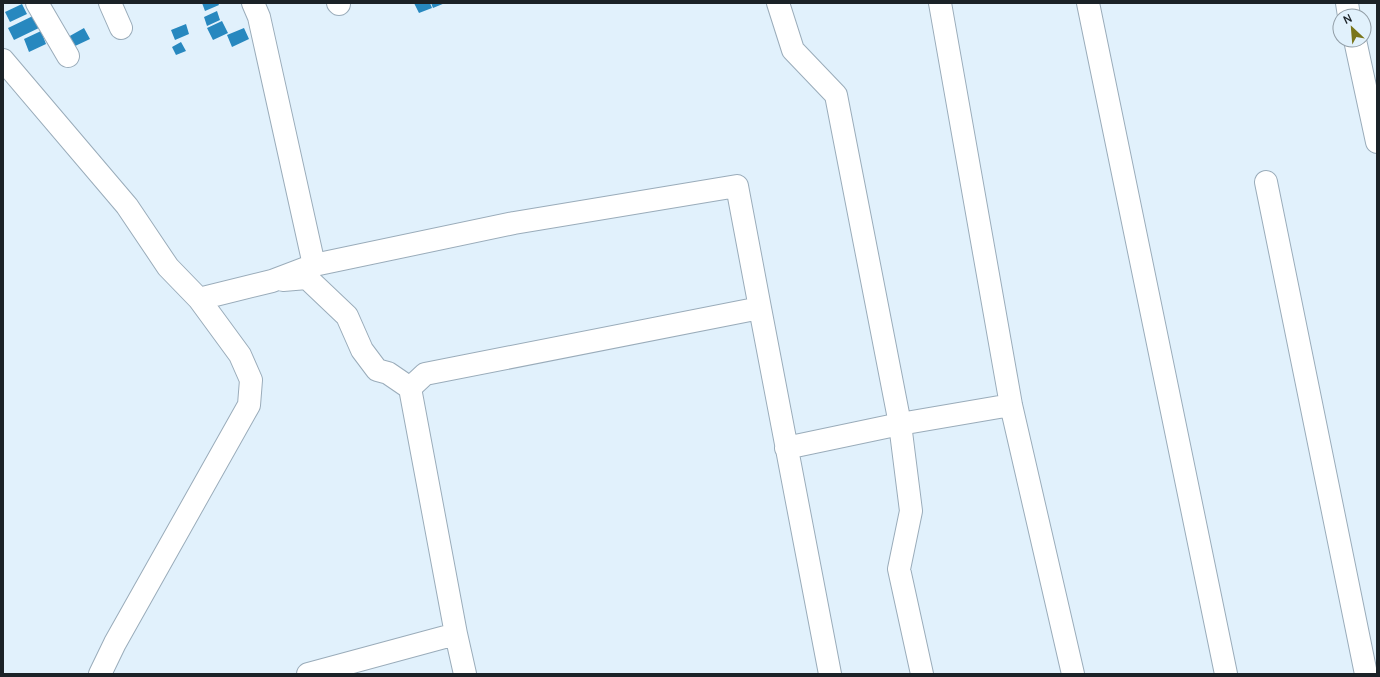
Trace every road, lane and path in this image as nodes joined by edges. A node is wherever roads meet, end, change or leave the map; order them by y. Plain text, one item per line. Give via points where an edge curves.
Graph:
1 (37, 3) edge
2 (110, 3) edge
3 (253, 3) edge
4 (778, 3) edge
5 (940, 3) edge
6 (1088, 3) edge
7 (121, 28) dead end
8 (1357, 48) edge
9 (68, 56) dead end
10 (3, 60) edge
11 (1377, 142) edge
12 (1266, 182) dead end
13 (314, 265) junction
14 (272, 281) junction
15 (199, 299) junction
16 (760, 308) junction
17 (410, 388) junction
18 (1011, 405) junction
19 (900, 424) junction
20 (786, 448) junction
21 (456, 634) junction
22 (100, 674) edge
23 (308, 674) edge
24 (465, 674) edge
25 (830, 674) edge
26 (922, 674) edge
27 (1073, 674) edge
28 (1226, 674) edge
29 (1366, 674) edge

1 - 9 street
2 - 7 street
3 - 13 street via 261,25
4 - 19 street via 792,50 836,95
5 - 18 street
6 - 28 street
8 - 11 street
10 - 15 street via 127,206 168,267
12 - 29 street
13 - 14 street
13 - 16 street via 514,223 737,186
14 - 15 street
14 - 17 street via 307,278 347,316 362,350 377,370 388,373
15 - 22 street via 240,355 251,380 249,405 114,643
16 - 17 street via 426,374
16 - 20 street
17 - 21 street
18 - 19 street
18 - 27 street
19 - 20 street
19 - 26 street via 911,511 899,569
20 - 25 street
21 - 23 street
21 - 24 street

